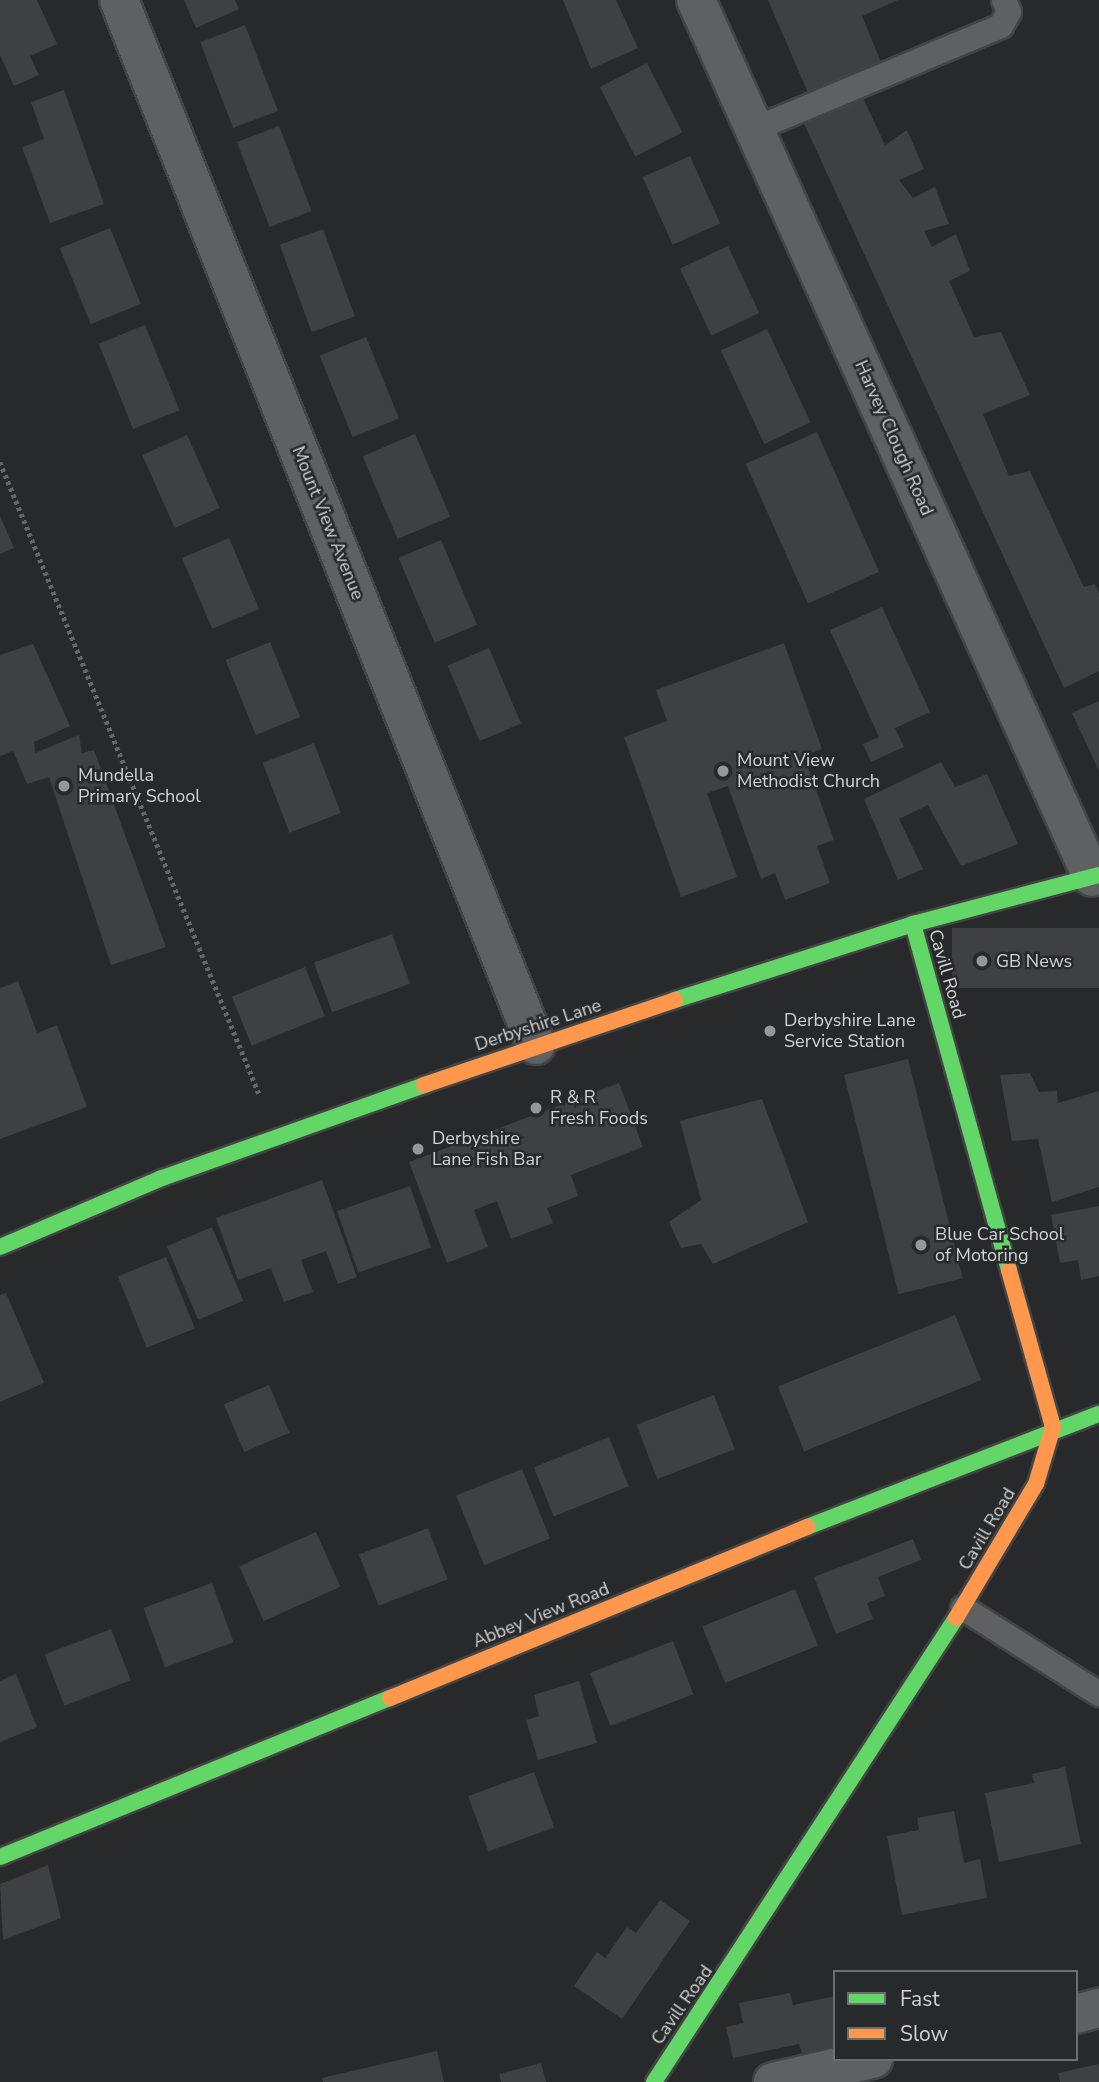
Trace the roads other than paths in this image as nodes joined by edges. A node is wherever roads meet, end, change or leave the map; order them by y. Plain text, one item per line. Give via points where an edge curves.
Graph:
1 (119, 0) edge
2 (696, 0) edge
3 (1004, 0) edge
4 (755, 129) junction
5 (1095, 876) edge
6 (912, 924) junction
7 (536, 1045) junction
8 (0, 1247) edge
9 (1099, 1414) edge
10 (1053, 1427) junction
11 (963, 1608) junction
12 (1099, 1694) edge
13 (0, 1857) edge
14 (1099, 2008) edge
15 (1078, 2013) edge
16 (864, 2061) edge
17 (654, 2082) edge
18 (773, 2082) edge

1 - 7 street, Mount View Avenue
2 - 4 street, Harvey Clough Road
3 - 4 lane via 1009,12 1001,26
4 - 5 street, Harvey Clough Road
5 - 6 street, Derbyshire Lane
6 - 7 street, Derbyshire Lane
6 - 10 street, Cavill Road
7 - 8 street, Derbyshire Lane via 276,1135
9 - 10 street, Abbey View Road
10 - 11 street, Cavill Road via 1036,1484
10 - 13 street, Abbey View Road
11 - 12 lane
11 - 17 street, Cavill Road
14 - 15 street
16 - 18 street

